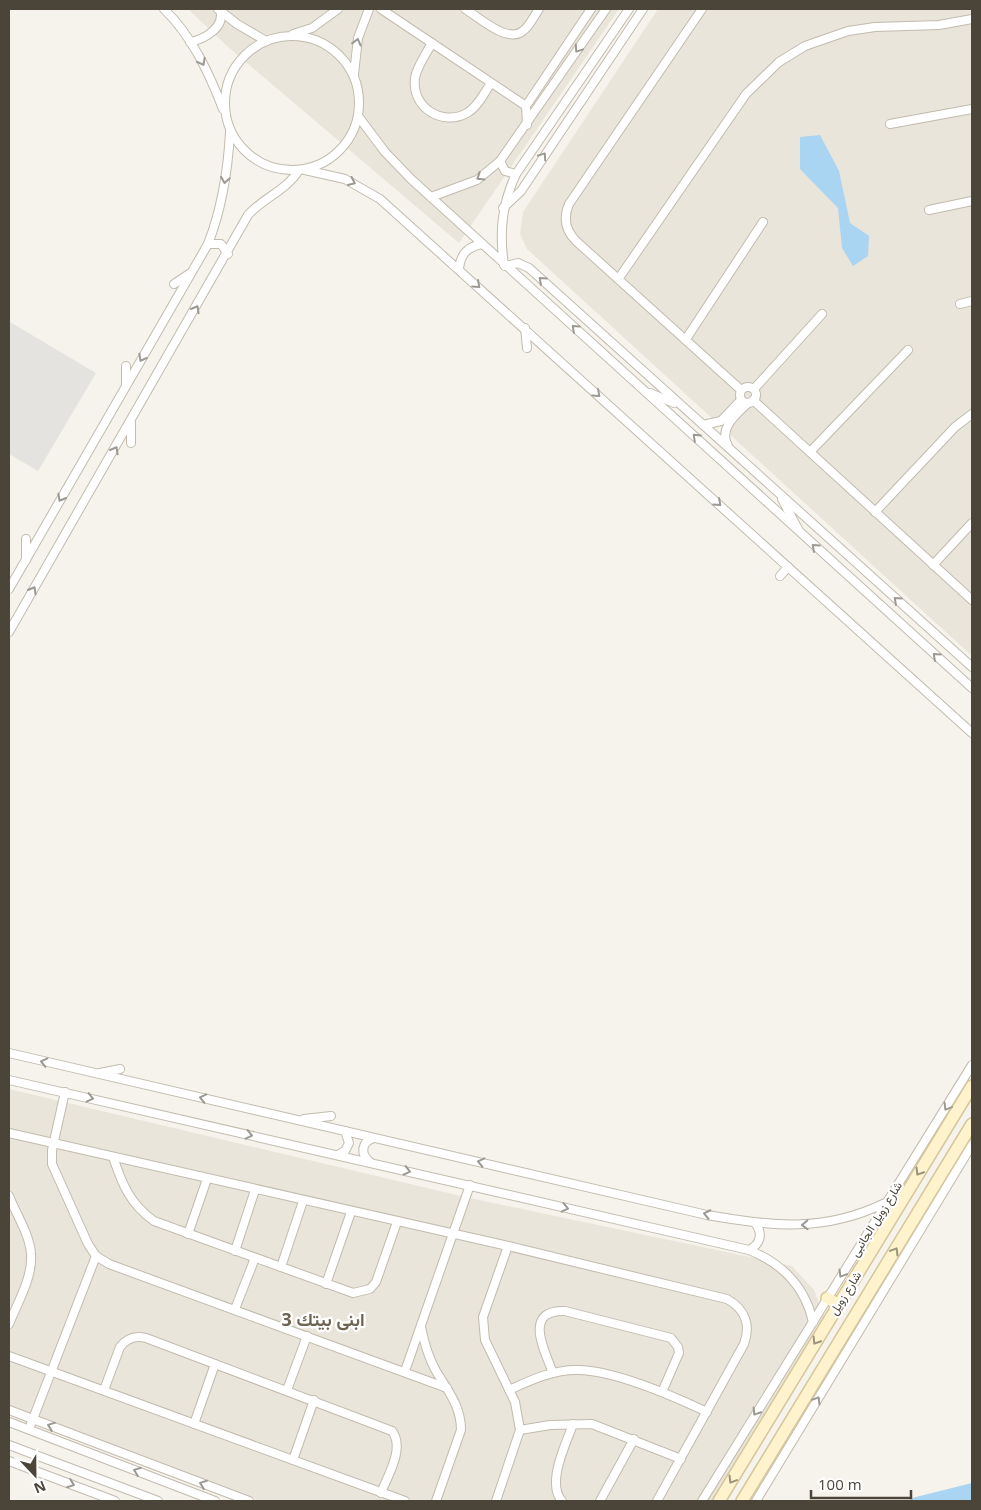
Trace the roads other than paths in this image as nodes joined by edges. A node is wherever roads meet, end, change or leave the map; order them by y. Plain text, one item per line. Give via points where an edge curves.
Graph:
1 (164, 9) edge
2 (338, 9) edge
3 (358, 9) edge
4 (381, 9) edge
5 (465, 9) edge
6 (539, 9) edge
7 (591, 9) edge
8 (606, 9) edge
9 (629, 9) edge
10 (643, 9) edge
11 (702, 9) edge
12 (220, 10) edge
13 (368, 10) edge
14 (972, 20) edge
15 (284, 36) junction
16 (266, 41) junction
17 (190, 42) junction
18 (432, 43) junction
19 (354, 76) junction
20 (491, 83) junction
21 (526, 106) junction
22 (972, 109) edge
23 (224, 112) junction
24 (358, 116) junction
25 (890, 124) dead end
26 (527, 125) junction
27 (230, 132) junction
28 (500, 161) junction
29 (302, 170) junction
30 (516, 174) junction
31 (432, 197) junction
32 (972, 201) edge
33 (503, 208) junction
34 (929, 210) dead end
35 (764, 222) dead end
36 (208, 244) junction
37 (482, 244) junction
38 (228, 254) junction
39 (505, 265) junction
40 (459, 268) junction
41 (193, 271) junction
42 (618, 278) junction
43 (174, 284) dead end
44 (972, 301) edge
45 (960, 304) dead end
46 (822, 314) dead end
47 (524, 328) junction
48 (686, 339) junction
49 (527, 348) dead end
50 (908, 350) dead end
51 (126, 366) dead end
52 (126, 387) junction
53 (754, 389) junction
54 (741, 390) junction
55 (647, 392) junction
56 (747, 401) junction
57 (687, 411) junction
58 (972, 414) edge
59 (131, 422) junction
60 (703, 425) junction
61 (131, 443) dead end
62 (728, 448) junction
63 (810, 452) junction
64 (776, 491) junction
65 (875, 512) junction
66 (972, 523) edge
67 (799, 533) junction
68 (26, 539) dead end
69 (26, 560) junction
70 (933, 565) junction
71 (788, 567) junction
72 (780, 576) dead end
73 (9, 589) edge
74 (972, 600) edge
75 (9, 632) edge
76 (972, 668) edge
77 (972, 688) edge
78 (972, 733) edge
79 (9, 1053) edge
80 (972, 1065) edge
81 (120, 1069) dead end
82 (98, 1074) junction
83 (9, 1080) edge
84 (972, 1086) edge
85 (65, 1092) junction
86 (331, 1116) dead end
87 (296, 1120) junction
88 (972, 1124) edge
89 (344, 1131) junction
90 (9, 1134) edge
91 (374, 1138) junction
92 (53, 1143) junction
93 (972, 1145) edge
94 (338, 1155) junction
95 (113, 1157) junction
96 (506, 1157) dead end
97 (370, 1162) junction
98 (502, 1167) junction
99 (207, 1179) junction
100 (470, 1185) junction
101 (255, 1190) junction
102 (9, 1196) edge
103 (303, 1201) junction
104 (885, 1203) junction
105 (351, 1212) junction
106 (397, 1222) junction
107 (755, 1223) junction
108 (188, 1234) junction
109 (452, 1234) junction
110 (508, 1246) junction
111 (749, 1250) junction
112 (235, 1251) junction
113 (96, 1256) junction
114 (255, 1258) junction
115 (281, 1267) junction
116 (326, 1284) junction
117 (827, 1298) junction
118 (9, 1300) edge
119 (17, 1303) junction
120 (838, 1304) junction
121 (235, 1309) junction
122 (813, 1322) junction
123 (9, 1324) edge
124 (421, 1326) junction
125 (307, 1336) junction
126 (9, 1356) edge
127 (215, 1364) junction
128 (51, 1371) junction
129 (405, 1371) junction
130 (553, 1373) junction
131 (447, 1388) junction
132 (104, 1390) junction
133 (287, 1390) junction
134 (509, 1390) junction
135 (662, 1392) junction
136 (314, 1400) junction
137 (9, 1410) edge
138 (707, 1412) junction
139 (33, 1419) junction
140 (9, 1422) edge
141 (194, 1424) junction
142 (573, 1424) junction
143 (29, 1430) junction
144 (520, 1430) junction
145 (634, 1439) junction
146 (9, 1445) edge
147 (681, 1459) junction
148 (293, 1460) junction
149 (9, 1461) edge
150 (381, 1493) junction
151 (115, 1501) edge
152 (158, 1501) edge
153 (215, 1501) edge
154 (249, 1501) edge
155 (405, 1501) edge
156 (436, 1501) edge
157 (496, 1501) edge
158 (562, 1501) edge
159 (600, 1501) edge
160 (657, 1501) edge
161 (702, 1501) edge
162 (719, 1501) edge
163 (742, 1501) edge
164 (756, 1501) edge

1 - 17 street via 176,20
2 - 15 street via 312,28
3 - 13 street
4 - 18 street
5 - 6 street via 503,33 512,35 525,29
7 - 21 street
8 -> 26 street
9 - 30 street
33 -> 10 street via 520,191
11 - 42 street via 565,213 570,235
12 - 16 street
12 - 17 street via 215,29 208,36
19 -> 13 street via 355,50
14 - 42 street via 848,31 812,43 779,62 746,94
15 - 16 street
15 - 19 street via 326,45 342,58
16 - 23 street via 247,53 233,70 225,90
17 -> 23 street
18 - 20 street
18 - 20 street via 418,69 415,84 418,98 428,111 446,118 468,112
19 - 24 street via 359,96
20 - 21 street
21 - 26 street
22 - 25 street
23 - 27 street
24 - 29 street via 352,135 340,151 324,163
24 - 31 street via 391,158
26 - 28 street
27 - 29 street via 240,148 254,160 271,168
27 -> 36 street via 222,201
28 - 30 street via 505,171
28 -> 31 street via 477,180
29 - 38 street via 253,209
29 -> 40 street via 339,176 364,188
30 - 33 street
31 - 37 street
32 - 34 street
33 - 39 street via 501,236
35 - 48 street
36 - 38 street via 221,244
36 - 41 street
37 - 39 street
37 - 40 street via 465,252
59 -> 38 street
55 -> 39 street
57 -> 39 street via 529,268 518,263
40 -> 47 street
41 - 43 street
41 -> 52 street
42 - 48 street
44 - 45 street
46 - 53 street
47 - 49 street
47 -> 71 street
48 - 54 street
50 - 63 street
51 - 52 street
52 -> 69 street
53 - 54 street via 745,387
53 - 56 street via 756,396
54 - 56 street
55 - 57 street
67 -> 55 street
56 - 60 street via 721,421
56 - 62 street via 726,428 724,435
56 - 63 street
57 - 60 street
58 - 65 street
59 - 61 street
75 -> 59 street
60 - 62 street
62 - 64 street
63 - 65 street
64 - 67 street
76 -> 64 street
65 - 70 street
66 - 70 street
77 -> 67 street
68 - 69 street
69 - 73 street
70 - 74 street
71 - 72 street
71 - 78 street
82 -> 79 street
80 -> 104 street, شارع زويل الجانبى
81 - 82 street
87 -> 82 street
83 - 85 street
84 -> 120 main road, شارع زويل
85 - 92 street
85 -> 94 street
86 - 87 street
87 - 89 street
163 -> 88 main road, شارع زويل
89 - 91 street
89 - 94 street via 349,1138 348,1147
90 - 92 street
91 - 97 street via 366,1141 362,1148
98 -> 91 street
92 - 95 street
92 - 113 street via 52,1164
164 -> 93 street
94 - 97 street
95 - 99 street
95 - 108 street via 130,1200 141,1212 154,1221
96 - 98 street
97 -> 100 street
107 -> 98 street
99 - 101 street
99 - 108 street
100 - 109 street
100 -> 111 street
101 - 103 street
101 - 112 street
102 - 119 street via 31,1255 31,1266
103 - 105 street
103 - 115 street
104 -> 107 street via 832,1222 795,1226
104 -> 117 street, شارع زويل الجانبى
105 - 106 street
105 - 116 street
106 - 109 street
106 - 116 street via 379,1274 370,1289 353,1293
107 - 111 street via 760,1238
108 - 112 street
109 - 110 street
109 - 124 street
110 - 134 street via 483,1317 483,1328
110 - 138 street via 734,1303 746,1322 747,1337
111 - 122 street via 772,1260 789,1274 805,1296
112 - 114 street
113 - 121 street via 109,1264
113 - 128 street
114 - 115 street
114 - 121 street
115 - 116 street
117 - 120 main road
117 - 122 street, شارع زويل الجانبى
118 - 119 street
119 - 123 street
120 -> 162 main road, شارع زويل
121 - 125 street
122 -> 161 street, شارع زويل الجانبى
124 - 129 street
124 - 131 street via 426,1347
125 - 129 street
125 - 133 street
126 - 128 street
127 - 132 street via 146,1338 129,1338 120,1347
127 - 133 street
127 - 141 street
128 - 132 street
128 - 139 street
129 - 131 street
130 - 134 street
130 - 135 street via 595,1372
130 - 135 street via 538,1331 550,1313 565,1310 671,1338 679,1352
131 - 156 street via 460,1412 461,1430
132 - 141 street
133 - 136 street
134 - 144 street via 517,1409
135 - 138 street
136 - 148 street
136 - 150 street via 392,1431 398,1442 397,1449
137 - 139 street
138 - 147 street
139 - 143 street
154 -> 139 street
140 - 143 street
141 - 148 street
142 - 144 street
142 - 145 street via 592,1424
142 - 158 street via 555,1479 556,1492
153 -> 143 street
144 - 157 street
145 - 147 street
145 - 159 street
146 - 152 street
147 - 160 street
148 - 150 street
149 -> 151 street
150 - 155 street

